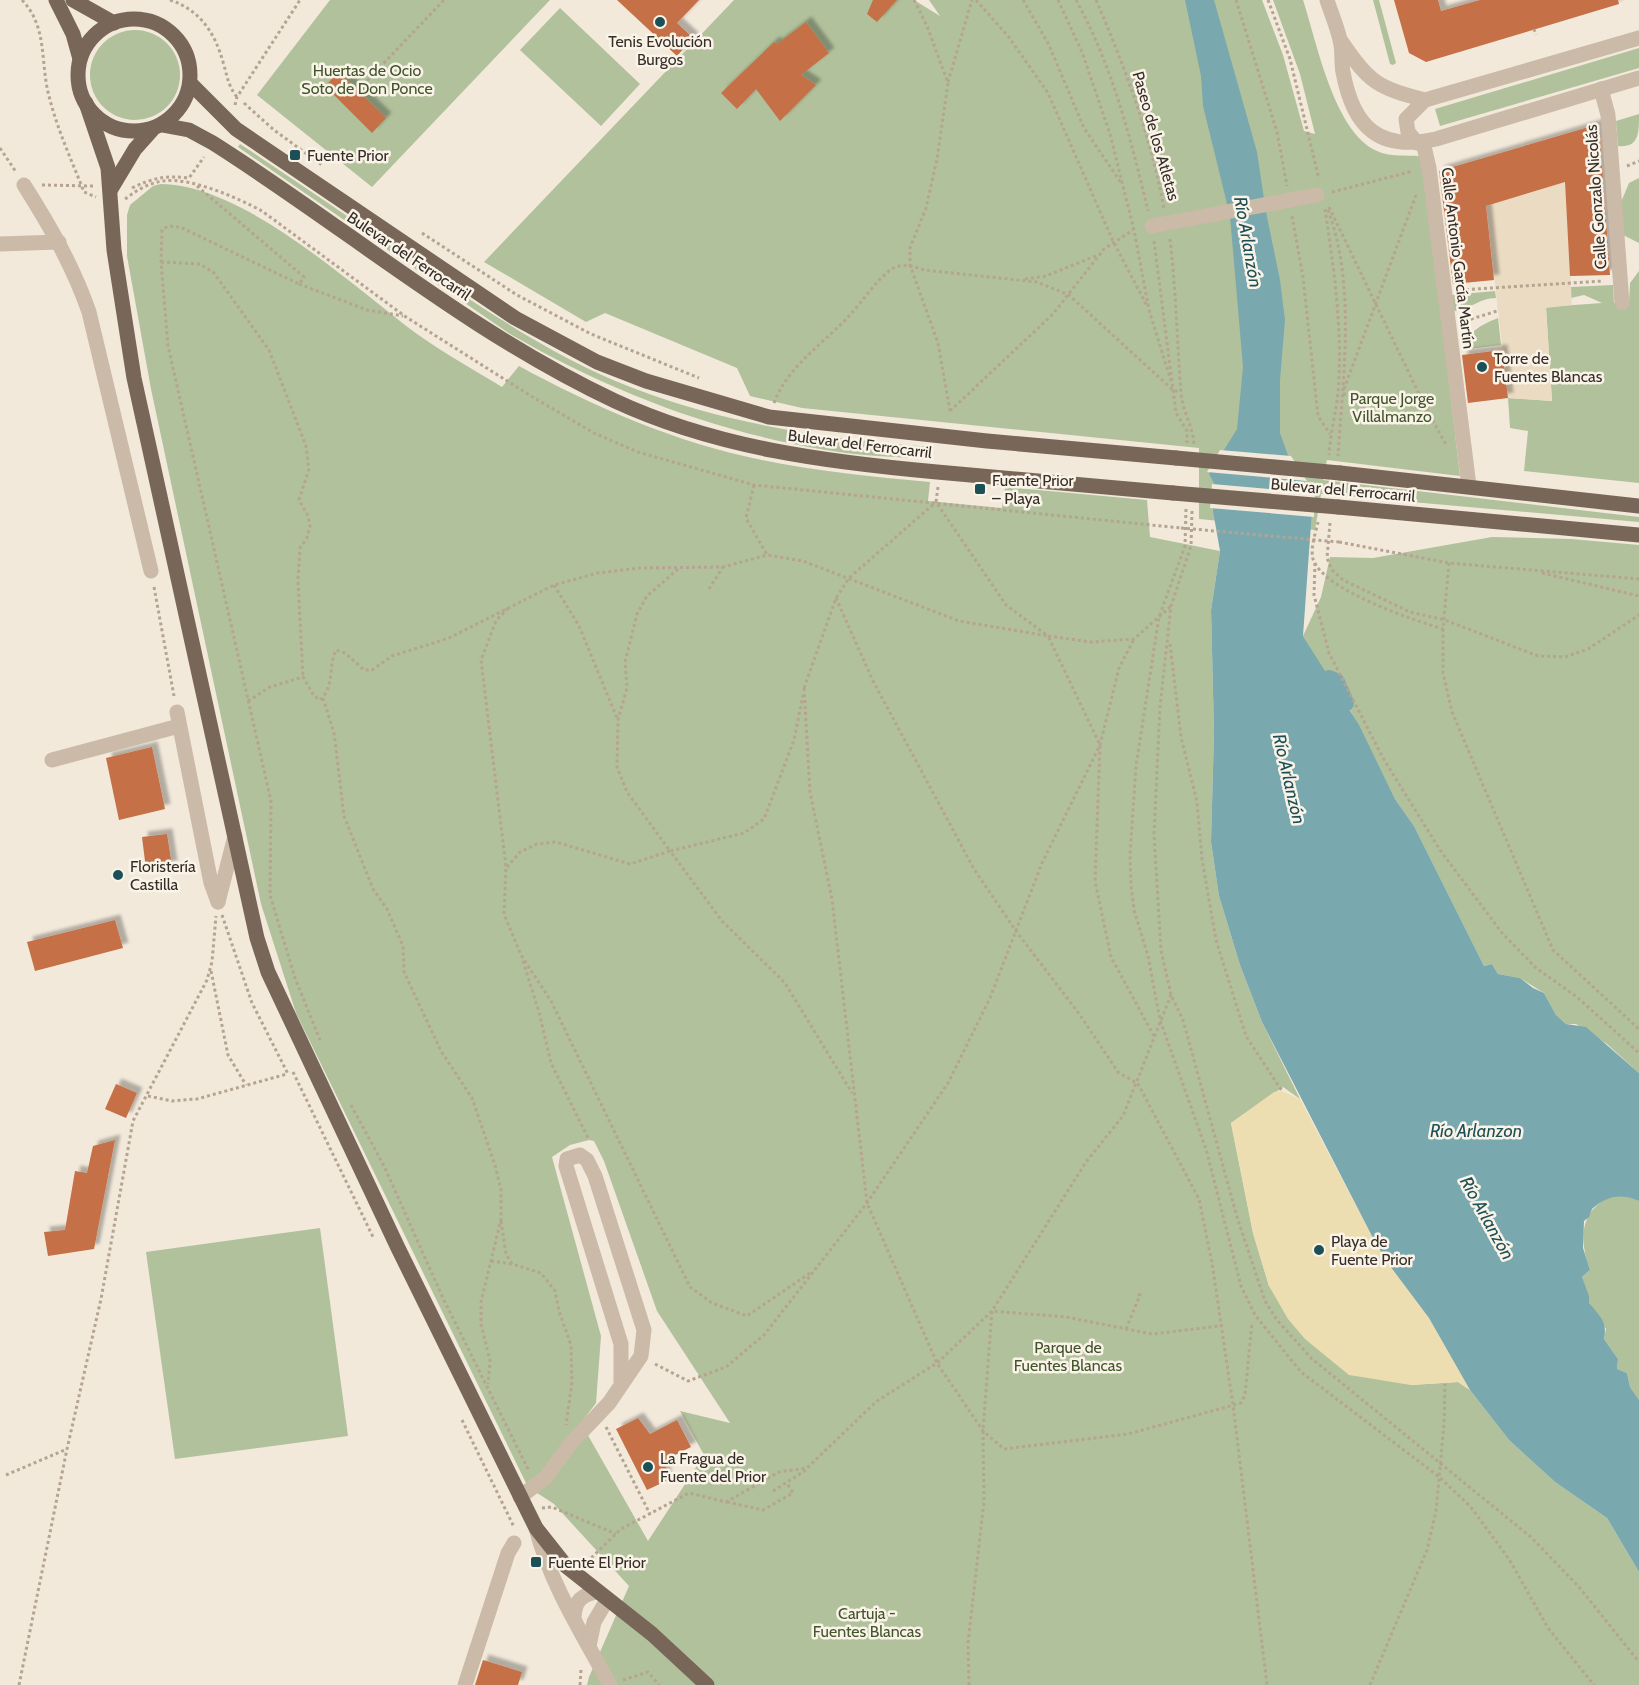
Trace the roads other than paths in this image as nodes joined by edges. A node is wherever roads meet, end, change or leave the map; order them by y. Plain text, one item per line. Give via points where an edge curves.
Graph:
1 (56, 0) edge
2 (73, 0) edge
3 (1327, 0) edge
4 (114, 22) junction
5 (1639, 38) edge
6 (1341, 42) junction
7 (80, 59) junction
8 (1639, 78) edge
9 (190, 83) junction
10 (1601, 89) junction
11 (1425, 100) junction
12 (86, 103) junction
13 (157, 127) junction
14 (1420, 142) junction
15 (24, 185) road end
16 (110, 189) junction
17 (1319, 195) road end
18 (1152, 226) road end
19 (59, 242) junction
20 (0, 244) edge
21 (1622, 303) dead end
22 (1469, 486) junction
23 (1639, 506) edge
24 (1639, 536) edge
25 (151, 571) road end
26 (52, 760) dead end
27 (235, 836) junction
28 (621, 1385) junction
29 (520, 1497) junction
30 (536, 1528) junction
31 (514, 1543) dead end
32 (602, 1596) junction
33 (574, 1617) junction
34 (589, 1646) junction
35 (616, 1683) edge
36 (465, 1685) edge
37 (707, 1685) edge

1 - 7 main road
2 - 4 main road
3 - 6 street
4 - 7 main road via 96,34
4 - 9 main road via 138,19 166,29 186,53
5 - 11 street
6 - 11 street via 1370,80
6 - 14 street via 1342,71 1366,128 1389,141
7 - 12 main road via 78,78
8 - 10 street
9 - 13 main road via 180,108
9 - 22 main road, Bulevar del Ferrocarril, bridge via 236,129 515,318 597,362 646,381 769,417 812,423 1176,458 1339,467
10 - 14 street
10 - 21 street, Calle Gonzalo Nicolás via 1608,115
11 - 14 street, Calle Antonio García Martín via 1406,119 1408,132
12 - 13 main road via 97,118 112,127 131,132
12 - 16 main road via 104,151
13 - 16 main road via 135,149
13 - 24 main road, Bulevar del Ferrocarril, bridge via 189,130 213,143 504,341 616,402 740,444 827,461 1173,493 1335,513
14 - 22 street, Calle Antonio García Martín via 1429,168
15 - 19 street
16 - 27 main road via 114,250 134,378
17 - 18 street, bridge
19 - 20 street
19 - 25 street via 76,275 94,329
22 - 23 main road, Bulevar del Ferrocarril
26 - 27 street via 178,719 218,902
27 - 29 main road via 268,972
28 - 28 street via 641,1356 644,1330 595,1176 587,1160 573,1156 567,1159 567,1166 621,1344
28 - 29 street via 537,1487
29 - 30 main road
30 - 32 main road via 552,1551
30 - 33 street via 542,1553
31 - 36 street
32 - 33 street via 586,1594 578,1600
32 - 34 street
32 - 37 main road via 652,1634
33 - 34 street
34 - 35 street

